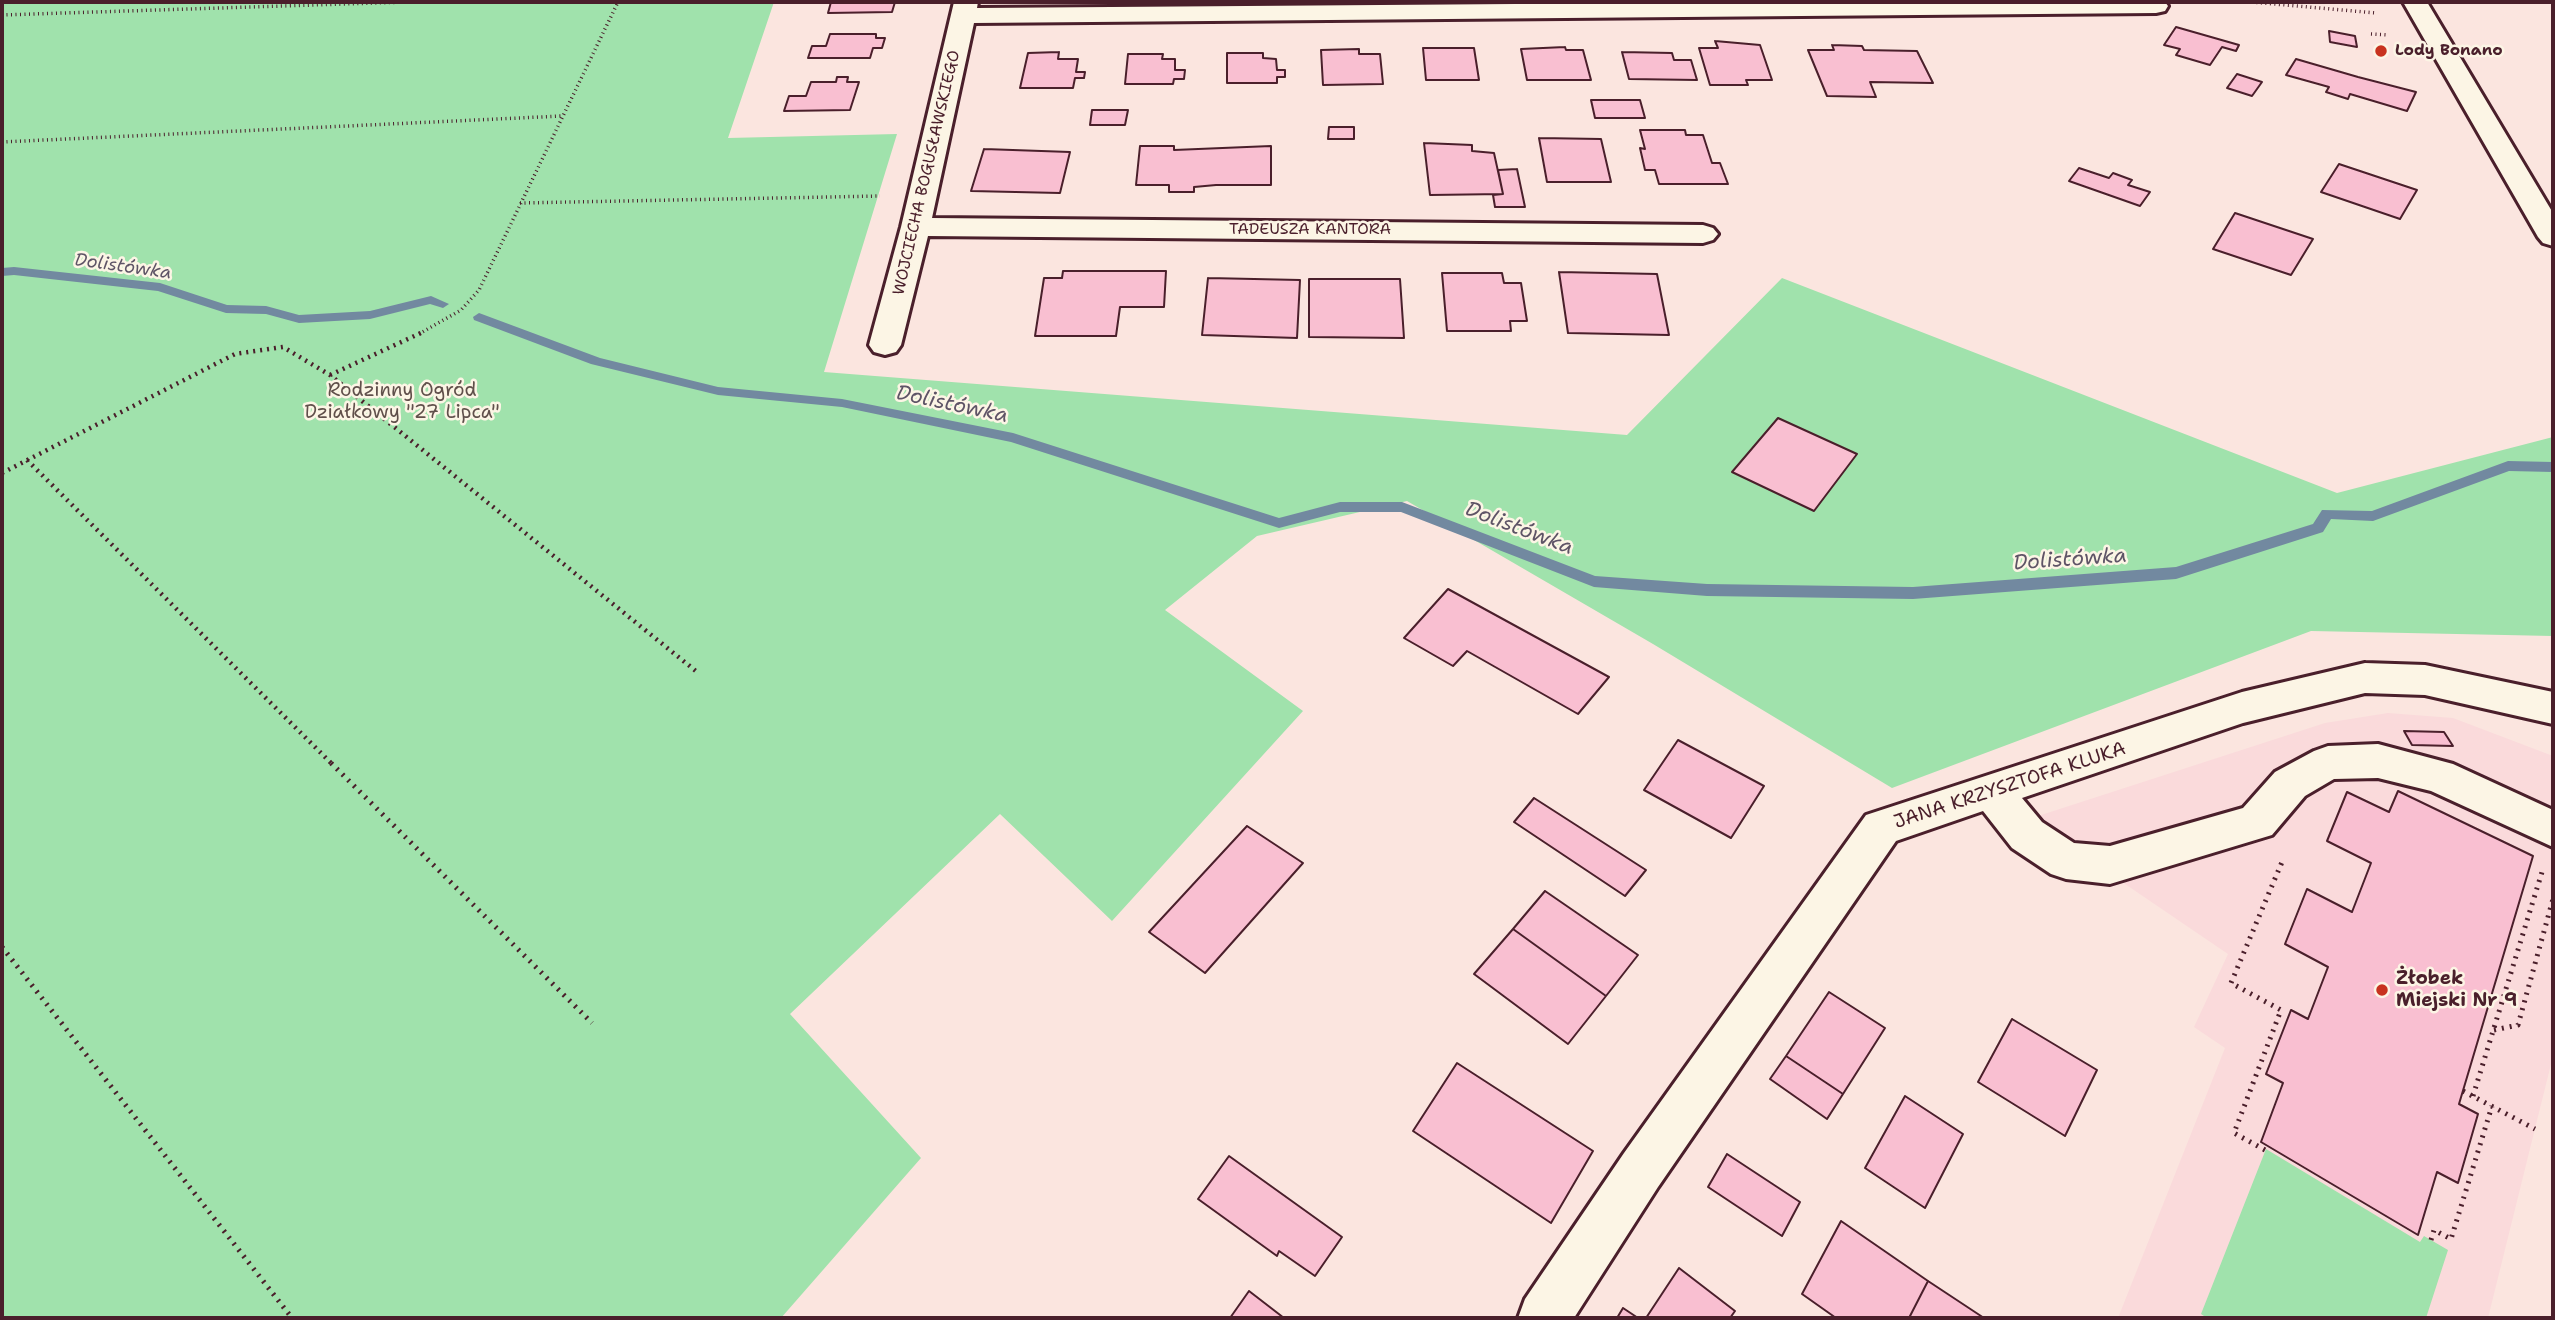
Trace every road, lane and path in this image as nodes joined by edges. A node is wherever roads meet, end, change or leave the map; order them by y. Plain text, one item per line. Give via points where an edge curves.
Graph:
1 (406, 2) edge
2 (618, 2) edge
3 (2252, 2) edge
4 (2415, 2) edge
5 (2157, 6) dead end
6 (964, 9) edge
7 (2385, 14) dead end
8 (2, 15) edge
9 (562, 116) junction
10 (2, 142) edge
11 (878, 196) dead end
12 (520, 203) junction
13 (916, 227) junction
14 (1703, 233) dead end
15 (2553, 237) edge
16 (885, 345) dead end
17 (330, 375) junction
18 (27, 460) junction
19 (2, 473) edge
20 (697, 672) dead end
21 (2553, 708) edge
22 (1993, 793) junction
23 (2553, 829) edge
24 (2285, 855) dead end
25 (2540, 877) dead end
26 (2553, 899) edge
27 (2, 947) edge
28 (592, 1023) dead end
29 (2494, 1030) junction
30 (2463, 1091) dead end
31 (2473, 1096) junction
32 (2492, 1106) junction
33 (2535, 1129) dead end
34 (2264, 1150) dead end
35 (2431, 1240) dead end
36 (292, 1318) edge
37 (1544, 1318) edge

1 - 8 path
2 - 9 path
3 - 7 path
4 - 15 street
5 - 6 street
6 - 13 street, WOJCIECHA BOGUSŁAWSKIEGO
9 - 10 path
9 - 12 path
11 - 12 path
12 - 17 path via 479,290 461,310
13 - 14 street, TADEUSZA KANTORA
13 - 16 street, WOJCIECHA BOGUSŁAWSKIEGO
17 - 18 path via 283,346 235,354
17 - 20 path
18 - 19 path
18 - 28 path
21 - 22 street, JANA KRZYSZTOFA KLUKA via 2425,680 2365,678 2242,708
22 - 23 street via 2027,835 2066,861 2110,865 2257,822 2290,784 2328,763 2378,761 2439,776
22 - 37 street, JANA KRZYSZTOFA KLUKA via 1881,828 1641,1170
24 - 34 path via 2231,983 2281,1010 2234,1133
25 - 29 path
26 - 29 path via 2518,1025
27 - 36 path
29 - 31 path
30 - 31 path
31 - 32 path
32 - 33 path
32 - 35 path via 2451,1239 2434,1230

